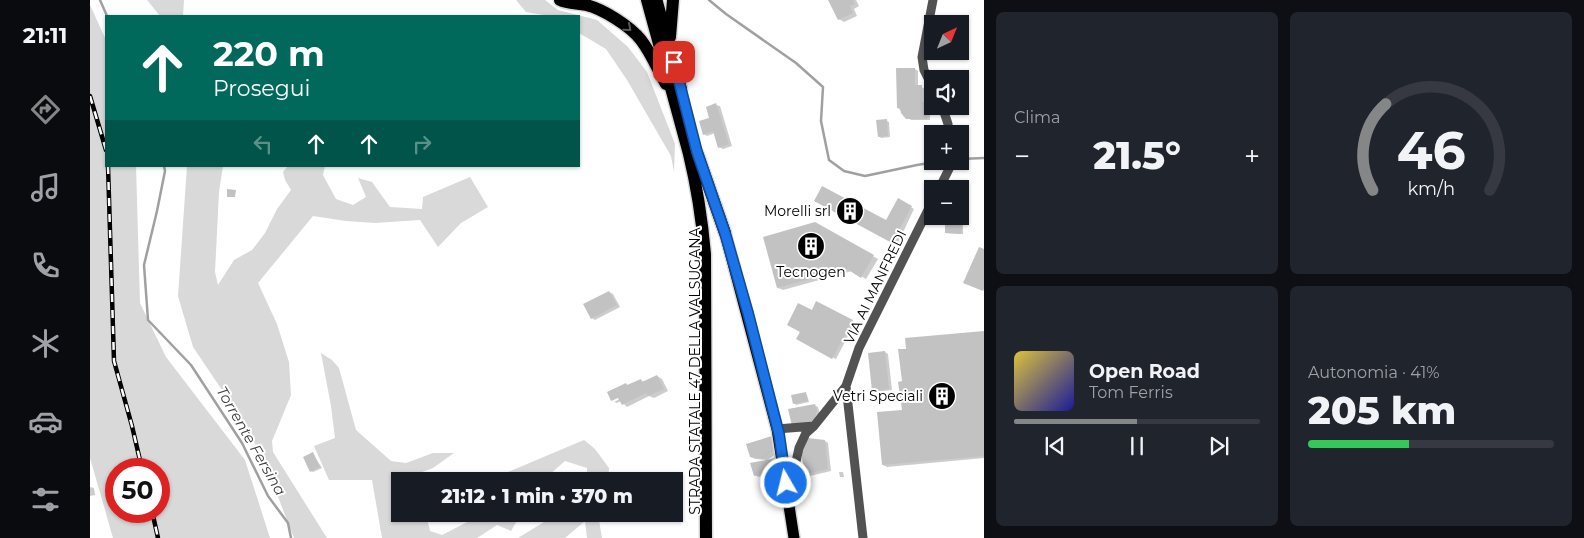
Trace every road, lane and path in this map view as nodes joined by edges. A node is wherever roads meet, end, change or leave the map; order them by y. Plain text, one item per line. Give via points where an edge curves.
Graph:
1 (560, 0) edge
2 (648, 0) edge
3 (656, 0) edge
4 (674, 0) edge
5 (933, 0) edge
6 (591, 2) edge
7 (669, 44) junction
8 (925, 70) edge
9 (676, 104) junction
10 (697, 152) junction
11 (924, 218) edge
12 (725, 233) joint
13 (846, 386) junction
14 (814, 426) junction
15 (777, 429) junction
16 (786, 483) junction
17 (706, 538) edge
18 (711, 538) edge
19 (794, 538) edge
20 (864, 538) edge

1 - 6 highway via 575,5
2 - 9 highway, STRADA STATALE 47 DELLA VALSUGANA
3 - 7 highway, STRADA STATALE 47 DELLA VALSUGANA
4 - 7 highway
5 - 8 street via 922,57
6 -> 9 highway via 624,24 640,40
7 - 10 highway, STRADA STATALE 47 DELLA VALSUGANA
9 - 17 highway, STRADA STATALE 47 DELLA VALSUGANA via 695,180 705,254
10 - 12 highway
10 - 18 highway, STRADA STATALE 47 DELLA VALSUGANA via 708,208 712,255
11 - 13 street, VIA AI MANFREDI via 859,348
12 - 15 main road
13 - 14 street, VIA AI MANFREDI
13 - 20 street, VIA AI MANFREDI
14 - 15 street
14 - 16 street, VIA AI MANFREDI via 806,433
15 - 16 main road
16 - 19 main road

